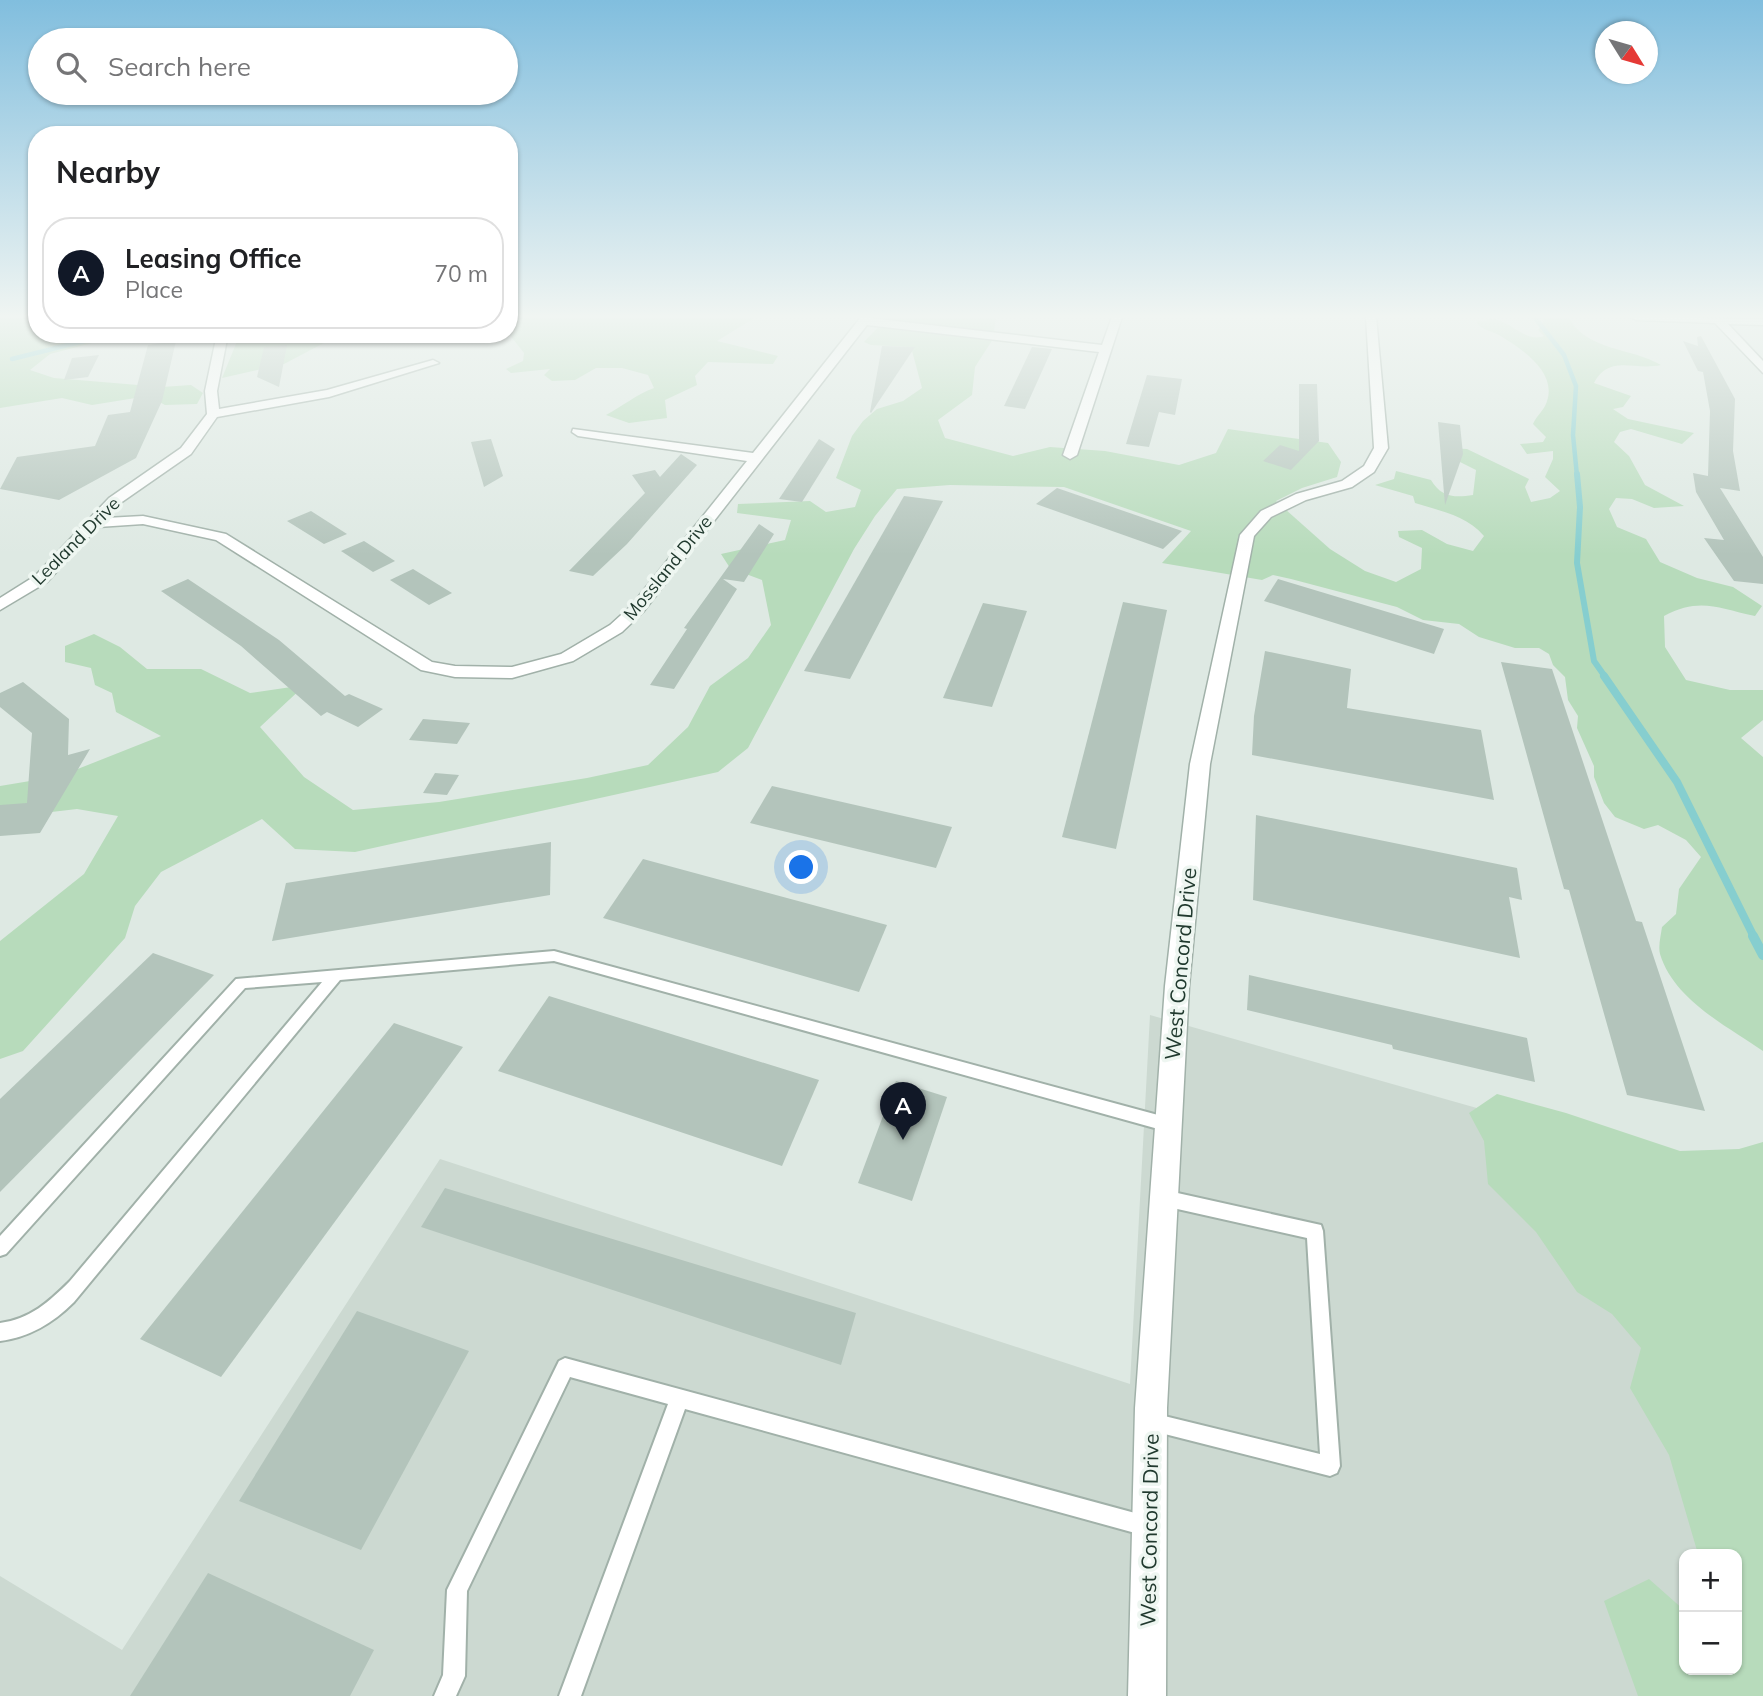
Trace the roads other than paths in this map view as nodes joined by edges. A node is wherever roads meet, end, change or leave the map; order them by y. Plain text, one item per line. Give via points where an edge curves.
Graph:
1 (211, 396) edge
2 (312, 396) edge
3 (805, 396) edge
4 (1090, 396) edge
5 (1377, 396) edge
6 (213, 414) junction
7 (578, 432) dead end
8 (1070, 455) dead end
9 (756, 458) junction
10 (91, 523) junction
11 (0, 606) edge
12 (335, 976) junction
13 (1169, 1125) junction
14 (1164, 1198) junction
15 (0, 1248) edge
16 (0, 1332) edge
17 (680, 1398) junction
18 (1151, 1422) junction
19 (1150, 1527) junction
20 (445, 1696) edge
21 (570, 1696) edge
22 (1147, 1696) edge

1 - 6 street
2 - 6 street
3 - 9 street, Mossland Drive
4 - 8 street
5 - 13 street, West Concord Drive via 1381,448 1369,469 1347,484 1301,497 1266,514 1247,535 1200,765 1177,986
6 - 10 street, Lealand Drive via 186,451 114,501
7 - 9 street
9 - 10 street, Mossland Drive via 619,628 564,660 489,674 451,673 427,666 221,537 143,520
10 - 11 street, Lealand Drive via 41,579
12 - 13 lane via 554,956
12 - 15 lane via 241,984
12 - 16 lane via 64,1300 32,1325
13 - 14 street, West Concord Drive
14 - 18 street, West Concord Drive
14 - 18 lane via 1315,1231 1330,1466
17 - 19 lane
17 - 20 lane via 565,1367 457,1590 454,1676
17 - 21 lane
18 - 19 street, West Concord Drive
19 - 22 street, West Concord Drive

